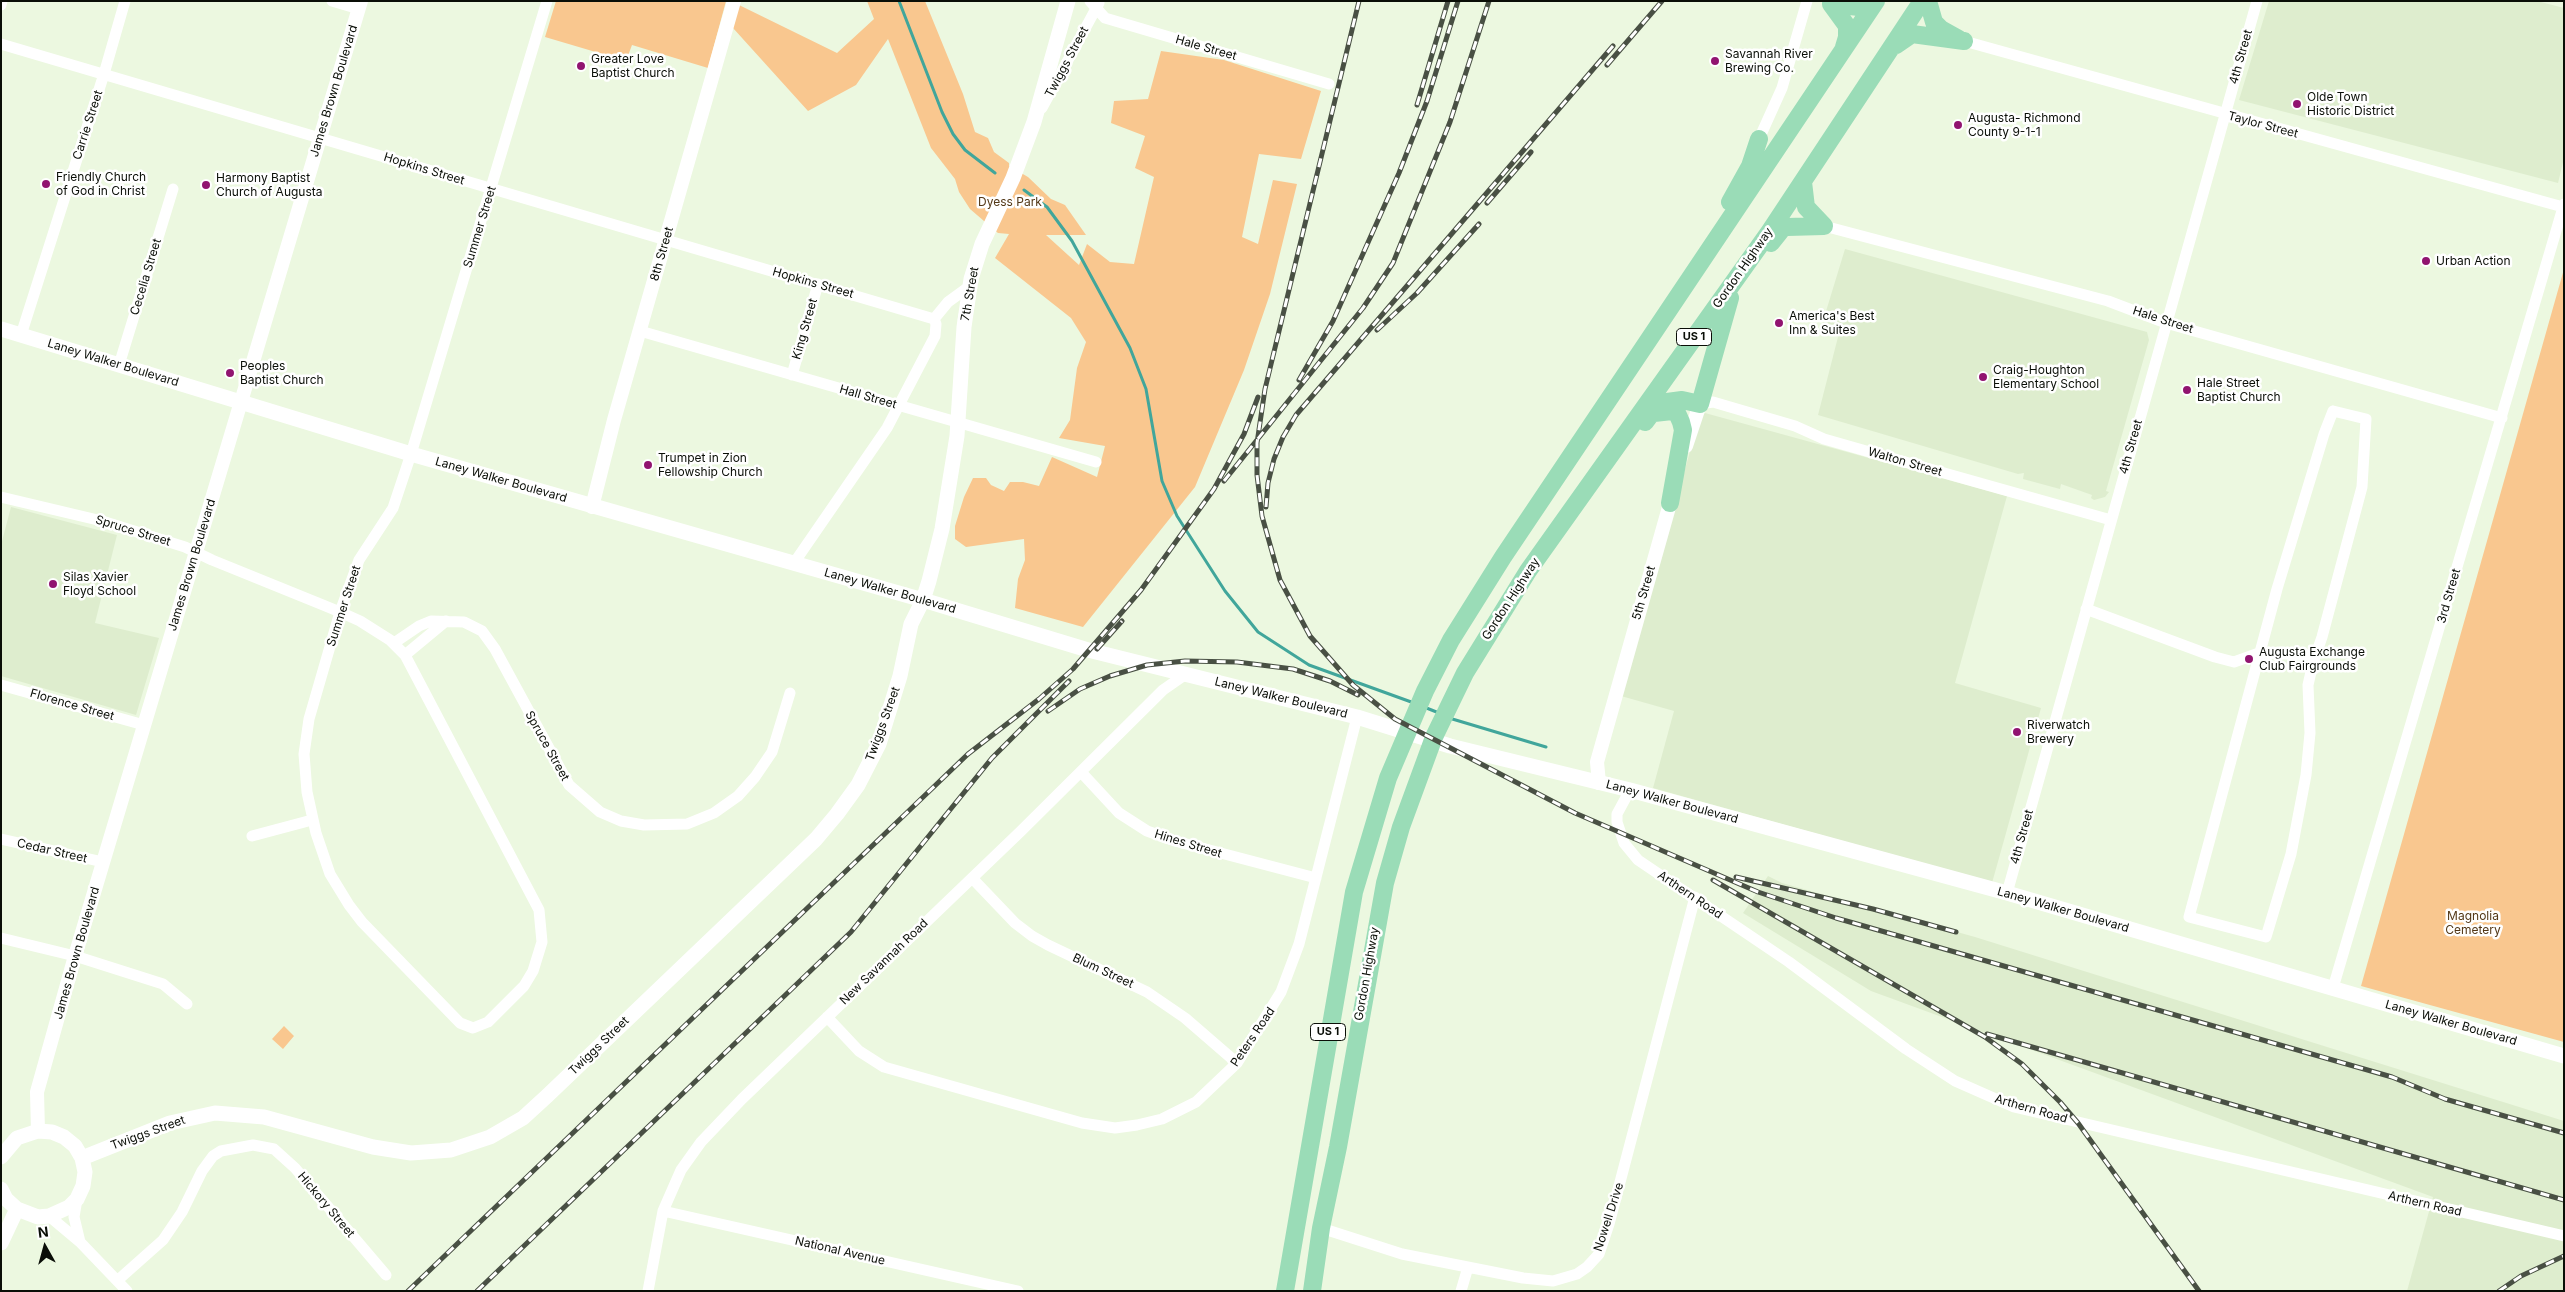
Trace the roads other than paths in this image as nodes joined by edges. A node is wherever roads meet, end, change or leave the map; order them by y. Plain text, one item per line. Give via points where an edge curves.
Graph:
1 (125, 1) edge
2 (332, 1) edge
3 (548, 1) edge
4 (734, 1) edge
5 (1068, 1) edge
6 (1807, 1) edge
7 (1874, 1) edge
8 (1922, 1) edge
9 (1928, 1) edge
10 (2257, 1) edge
11 (1827, 2) edge
12 (1095, 3) edge
13 (360, 5) edge
14 (1964, 41) junction
15 (1, 44) edge
16 (1891, 48) junction
17 (1841, 54) junction
18 (104, 74) junction
19 (1329, 84) dead end
20 (2225, 114) junction
21 (1034, 122) junction
22 (320, 138) junction
23 (1759, 139) joint
24 (1803, 182) junction
25 (491, 189) junction
26 (173, 190) dead end
27 (2563, 206) edge
28 (1824, 226) junction
29 (666, 241) junction
30 (1737, 277) junction
31 (818, 284) junction
32 (970, 286) junction
33 (1685, 288) junction
34 (1731, 296) junction
35 (934, 319) junction
36 (2166, 323) junction
37 (1703, 324) junction
38 (1, 329) edge
39 (640, 331) junction
40 (21, 335) junction
41 (119, 365) junction
42 (792, 375) junction
43 (241, 401) junction
44 (1700, 404) junction
45 (899, 406) junction
46 (1651, 414) junction
47 (2502, 418) junction
48 (958, 422) junction
49 (411, 454) junction
50 (1096, 462) dead end
51 (1, 498) edge
52 (1670, 502) junction
53 (592, 506) junction
54 (2111, 520) junction
55 (196, 552) junction
56 (794, 563) junction
57 (923, 600) junction
58 (2086, 609) junction
59 (340, 612) junction
60 (446, 620) junction
61 (1487, 635) junction
62 (394, 643) junction
63 (2259, 653) junction
64 (2316, 654) junction
65 (405, 655) junction
66 (1186, 674) junction
67 (1, 685) edge
68 (790, 693) dead end
69 (1357, 718) junction
70 (144, 725) junction
71 (1081, 772) junction
72 (1599, 783) junction
73 (1630, 790) junction
74 (312, 820) junction
75 (252, 836) dead end
76 (1, 840) edge
77 (104, 862) junction
78 (972, 878) junction
79 (1316, 878) junction
80 (2007, 893) junction
81 (1695, 897) junction
82 (1, 938) edge
83 (76, 956) junction
84 (2333, 988) junction
85 (187, 1004) dead end
86 (827, 1017) junction
87 (472, 1028) joint
88 (2564, 1056) edge
89 (1237, 1062) junction
90 (38, 1131) junction
91 (4, 1148) edge
92 (82, 1158) junction
93 (1, 1189) edge
94 (77, 1198) junction
95 (17, 1209) junction
96 (663, 1211) junction
97 (49, 1216) junction
98 (1321, 1228) junction
99 (2564, 1236) edge
100 (80, 1242) junction
101 (1, 1243) edge
102 (1468, 1267) junction
103 (386, 1275) dead end
104 (118, 1280) junction
105 (127, 1291) edge
106 (648, 1291) edge
107 (1018, 1291) edge
108 (1285, 1291) edge
109 (1312, 1291) edge
110 (1461, 1291) edge

1 - 18 street, Carrie Street
2 - 13 street
3 - 25 street, Summer Street
4 - 29 street, 8th Street
5 - 21 main road, 7th Street
6 - 23 street via 1782,88
7 - 11 highway via 1859,7
7 - 17 highway, US 1
8 - 16 highway, Gordon Highway / US 1
9 - 14 highway via 1934,22
10 - 20 street, 4th Street
11 - 17 highway via 1847,26 1848,37
12 - 19 street, Hale Street via 1105,18
12 - 21 street, Twiggs Street
13 - 22 street, James Brown Boulevard
14 - 16 highway via 1912,34
14 - 20 street, Taylor Street
15 - 18 street, Hopkins Street
16 - 24 highway, Gordon Highway / US 1
17 - 33 highway, US 1
18 - 22 street, Hopkins Street
18 - 40 street, Carrie Street
20 - 27 street, Taylor Street
20 - 36 street, 4th Street
21 - 32 main road, 7th Street via 1019,164 982,244
22 - 25 street, Hopkins Street
22 - 43 street, James Brown Boulevard
23 - 33 highway via 1750,166
24 - 28 highway via 1806,207
24 - 30 highway, Gordon Highway / US 1
25 - 29 street, Hopkins Street
25 - 49 street, Summer Street
26 - 41 street, Cecelia Street
27 - 47 street, 3rd Street
28 - 34 highway via 1783,228
28 - 36 street, Hale Street via 2108,301
29 - 31 street, Hopkins Street
29 - 39 street, 8th Street
30 - 34 highway
30 - 37 highway, Gordon Highway / US 1
31 - 35 street, Hopkins Street
31 - 42 street, King Street
32 - 35 street via 948,302
32 - 48 main road, 7th Street
33 - 108 highway, US 1 via 1503,557 1451,640 1388,778 1347,920
34 - 37 highway
34 - 44 highway
35 - 45 street via 935,336
36 - 47 street, Hale Street
36 - 54 street, 4th Street
37 - 61 highway, Gordon Highway / US 1 via 1533,563
38 - 40 main road, Laney Walker Boulevard
39 - 42 street, Hall Street
39 - 53 street, 8th Street
40 - 41 main road, Laney Walker Boulevard
41 - 43 main road, Laney Walker Boulevard
42 - 45 street, Hall Street
43 - 49 main road, Laney Walker Boulevard
43 - 55 street, James Brown Boulevard
44 - 46 highway via 1667,402
44 - 52 street, 5th Street
44 - 54 street, Walton Street via 1713,402 1852,447
45 - 48 street, Hall Street
45 - 56 street via 863,465
46 - 52 highway via 1664,410 1677,412 1683,430
46 - 61 highway via 1540,569
47 - 84 street, 3rd Street
48 - 50 street, Hall Street
48 - 57 main road, 7th Street via 942,528
49 - 53 main road, Laney Walker Boulevard
49 - 59 street, Summer Street via 393,508 359,560
51 - 55 street, Spruce Street via 102,521
52 - 72 street, 5th Street via 1597,762
53 - 56 main road, Laney Walker Boulevard
54 - 58 street, 4th Street
55 - 59 street, Spruce Street
55 - 70 street, James Brown Boulevard
56 - 57 main road, Laney Walker Boulevard
57 - 66 main road, Laney Walker Boulevard via 1088,650
57 - 92 main road, Twiggs Street via 911,624 900,676 878,744 858,785 837,814 816,839 523,1118 473,1144 451,1150 411,1153 373,1147 264,1116 215,1113 170,1123
58 - 63 street via 2234,662
58 - 80 street, 4th Street
59 - 62 street, Spruce Street
59 - 74 street, Summer Street via 306,732 304,770
60 - 62 street, Spruce Street via 419,626
60 - 65 street
60 - 68 street, Spruce Street via 472,625 488,638 569,785 594,808 621,821 660,826 687,824 730,803 748,787 772,752
61 - 98 highway, Gordon Highway / US 1 via 1465,673 1414,785 1385,883
62 - 65 street, Spruce Street
63 - 64 street
63 - 64 street via 2333,411 2366,419 2362,487
63 - 64 street via 2189,917 2266,937 2291,854 2300,810 2310,733 2308,685
65 - 87 street, Spruce Street via 533,895 541,921 539,954 524,986 488,1022
66 - 69 main road, Laney Walker Boulevard
66 - 71 street, New Savannah Road via 1163,690
67 - 70 street, Florence Street
69 - 72 main road, Laney Walker Boulevard via 1450,746
69 - 79 street, Peters Road
70 - 77 street, James Brown Boulevard
71 - 78 street, New Savannah Road
71 - 79 street, Hines Street via 1118,813 1147,831
72 - 73 main road, Laney Walker Boulevard
73 - 80 main road, Laney Walker Boulevard
73 - 81 street, Arthern Road via 1617,814 1624,843 1638,860
74 - 75 street
74 - 87 street, Summer Street via 330,874 362,922 460,1023
76 - 77 street, Cedar Street
77 - 83 street, James Brown Boulevard
78 - 86 street, New Savannah Road
78 - 89 street, Blum Street via 1032,936 1147,992 1185,1018
79 - 89 street, Peters Road via 1282,992
80 - 84 main road, Laney Walker Boulevard
81 - 99 street, Arthern Road via 1906,1049 1955,1081 2007,1104
81 - 102 street, Nowell Drive via 1599,1254 1577,1274 1554,1281
82 - 83 street
83 - 85 street via 163,984
83 - 90 street, James Brown Boulevard via 37,1092
84 - 88 main road, Laney Walker Boulevard
86 - 89 street, Peters Road via 859,1051 884,1067 1105,1127 1137,1125 1172,1115 1204,1096
86 - 96 street, New Savannah Road via 700,1142 682,1168
90 - 91 main road via 17,1138
90 - 92 main road via 64,1137
92 - 94 main road via 84,1179
93 - 95 main road
94 - 97 main road via 69,1207
94 - 100 street via 74,1217
95 - 97 main road via 38,1217
95 - 101 main road
96 - 106 street, New Savannah Road
96 - 107 street, National Avenue
97 - 100 street
98 - 102 street, Nowell Drive via 1402,1254
98 - 109 highway, Gordon Highway / US 1
100 - 104 street
102 - 110 street
103 - 104 street, Hickory Street via 295,1168 274,1149 247,1145 213,1156 163,1240
104 - 105 street

